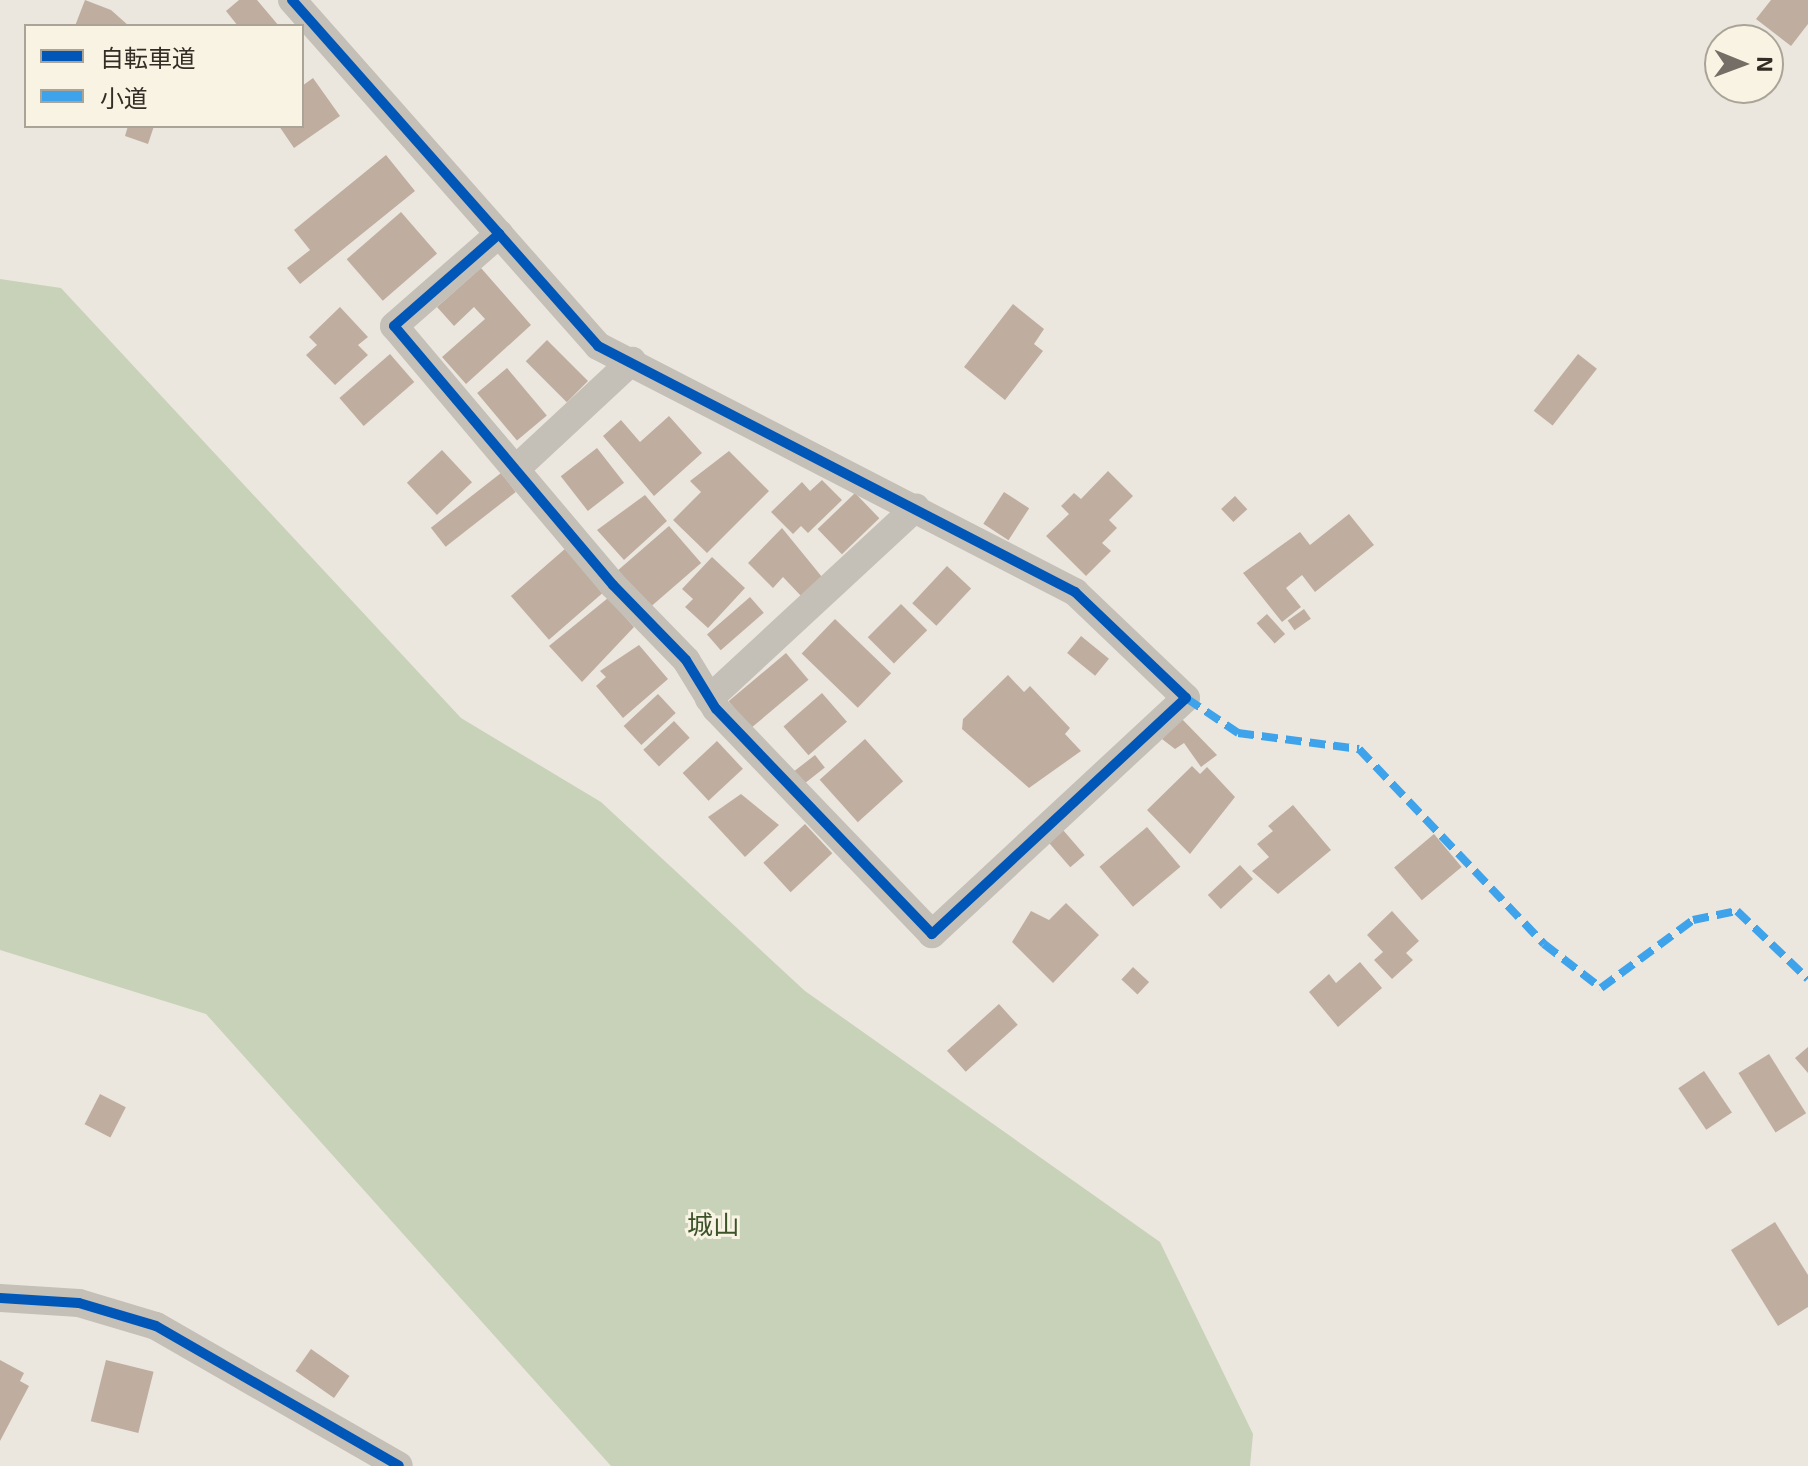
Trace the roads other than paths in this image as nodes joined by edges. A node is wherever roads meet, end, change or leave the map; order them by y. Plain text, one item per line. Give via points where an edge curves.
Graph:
1 (292, 0) edge
2 (499, 234) junction
3 (632, 361) junction
4 (518, 467) junction
5 (916, 507) junction
6 (709, 699) junction
7 (0, 1298) edge
8 (399, 1466) edge

1 - 2 street
2 - 3 street via 598,346
2 - 4 street via 394,326
3 - 4 street
3 - 5 street
4 - 6 street via 613,585 686,660
5 - 6 street
5 - 6 street via 1075,592 1186,698 932,934
7 - 8 street via 79,1303 156,1326

